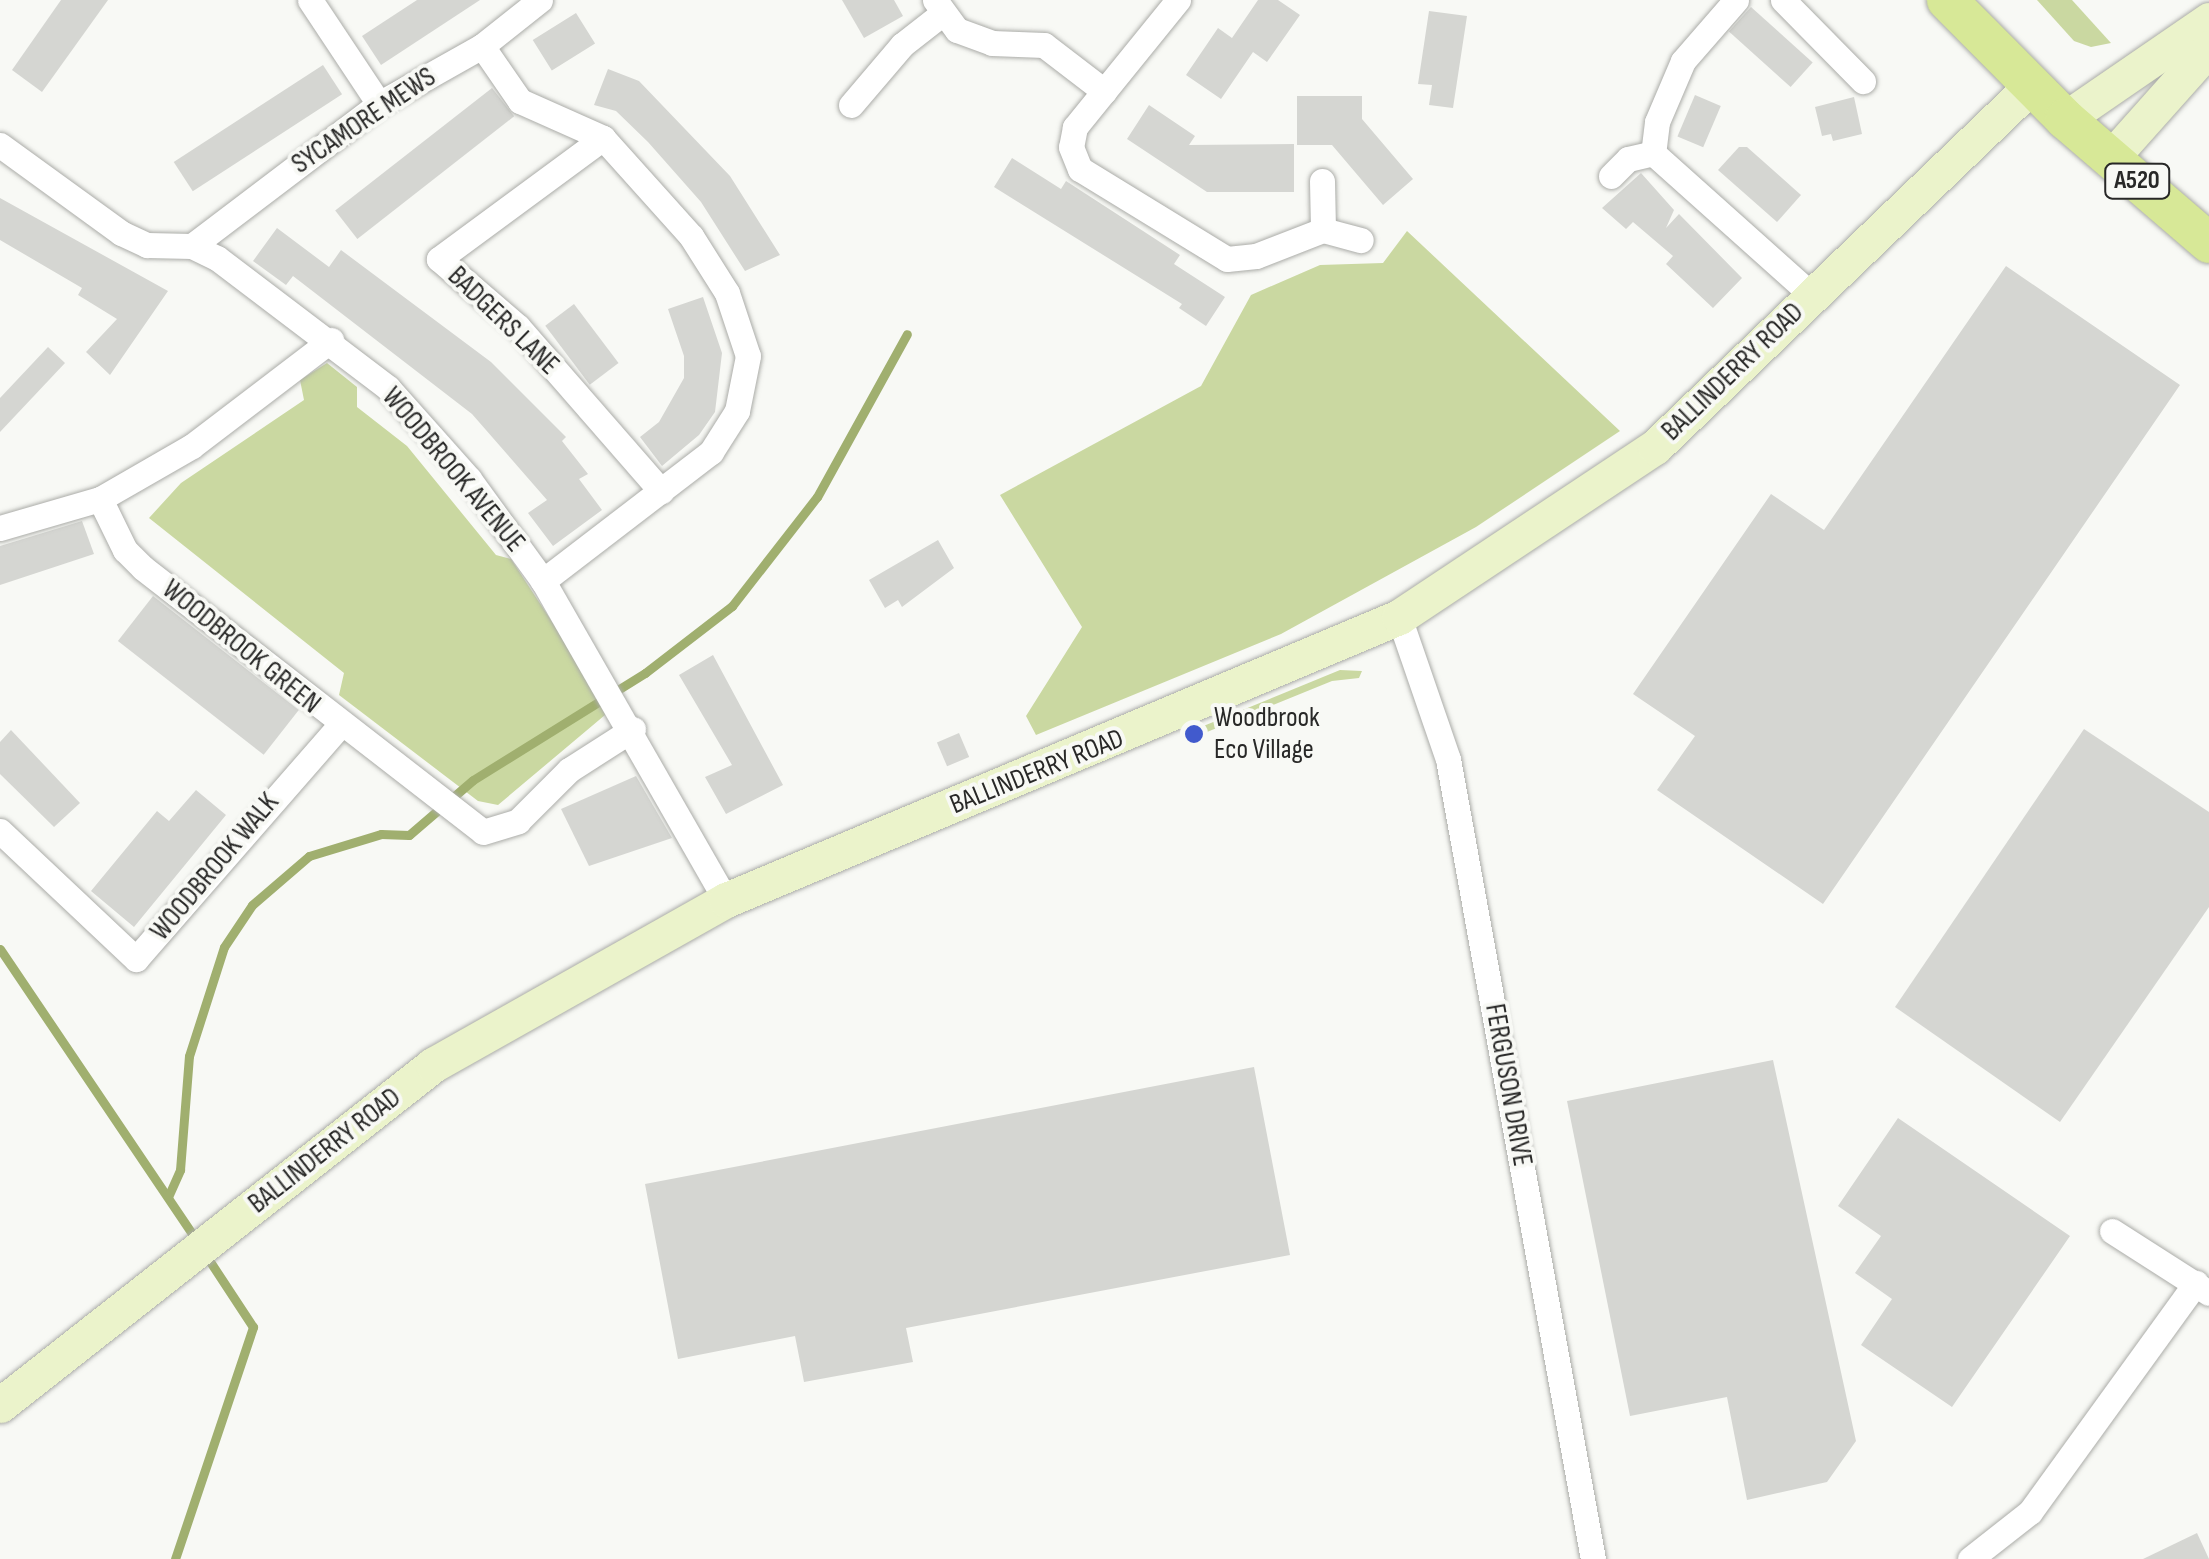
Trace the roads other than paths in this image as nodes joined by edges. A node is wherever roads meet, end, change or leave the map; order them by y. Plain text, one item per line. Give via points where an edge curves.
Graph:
1 (310, 0) edge
2 (540, 0) edge
3 (1178, 0) edge
4 (1736, 0) edge
5 (1783, 0) edge
6 (1947, 0) edge
7 (939, 6) edge
8 (2209, 20) edge
9 (482, 46) junction
10 (2209, 48) edge
11 (1863, 81) dead end
12 (2031, 86) junction
13 (1104, 91) junction
14 (379, 104) junction
15 (851, 106) dead end
16 (2066, 119) junction
17 (603, 138) junction
18 (0, 145) edge
19 (1653, 153) junction
20 (2110, 158) junction
21 (1611, 176) dead end
22 (1322, 180) dead end
23 (1323, 230) junction
24 (1361, 240) dead end
25 (2209, 243) edge
26 (192, 246) junction
27 (1812, 295) junction
28 (331, 340) junction
29 (662, 491) junction
30 (100, 499) junction
31 (1, 525) edge
32 (544, 582) junction
33 (1400, 618) junction
34 (627, 719) junction
35 (339, 726) junction
36 (0, 831) edge
37 (726, 900) junction
38 (2112, 1231) dead end
39 (2202, 1288) edge
40 (0, 1405) edge
41 (1593, 1559) edge
42 (1970, 1559) edge

1 - 14 street
2 - 9 street, SYCAMORE MEWS
3 - 13 street
4 - 19 street via 1683,61 1657,122
5 - 11 street via 1832,65
6 - 12 main road, A520
7 - 13 street via 957,30 992,42 1044,46
7 - 15 street
8 - 16 main road
9 - 14 street, SYCAMORE MEWS
9 - 17 street via 520,102
10 - 20 main road
12 - 16 main road, A520
12 - 27 main road, BALLINDERRY ROAD
13 - 23 street via 1075,128 1072,148 1080,169 1145,211 1227,259 1256,256
14 - 26 street, SYCAMORE MEWS
16 - 20 main road, A520
17 - 29 street via 690,236 727,294 748,356 737,411 710,452
17 - 29 street, BADGERS LANE via 439,259 518,327
18 - 26 street via 121,233 147,245
19 - 21 street via 1628,159
19 - 27 street
20 - 25 main road, A520
22 - 23 street
23 - 24 street
26 - 28 street, WOODBROOK AVENUE
27 - 33 main road, BALLINDERRY ROAD via 1654,447
28 - 30 street via 192,446
28 - 32 street, WOODBROOK AVENUE via 400,402
29 - 32 street
30 - 31 street
30 - 35 street, WOODBROOK GREEN via 125,550 143,568
32 - 34 street, WOODBROOK AVENUE
33 - 37 main road, BALLINDERRY ROAD
33 - 41 street, FERGUSON DRIVE via 1448,760
34 - 35 street, WOODBROOK GREEN via 518,820 484,832
34 - 37 street, WOODBROOK AVENUE
35 - 36 street, WOODBROOK WALK via 136,959
37 - 40 main road, BALLINDERRY ROAD via 433,1065
38 - 39 street
39 - 42 street via 2030,1512

